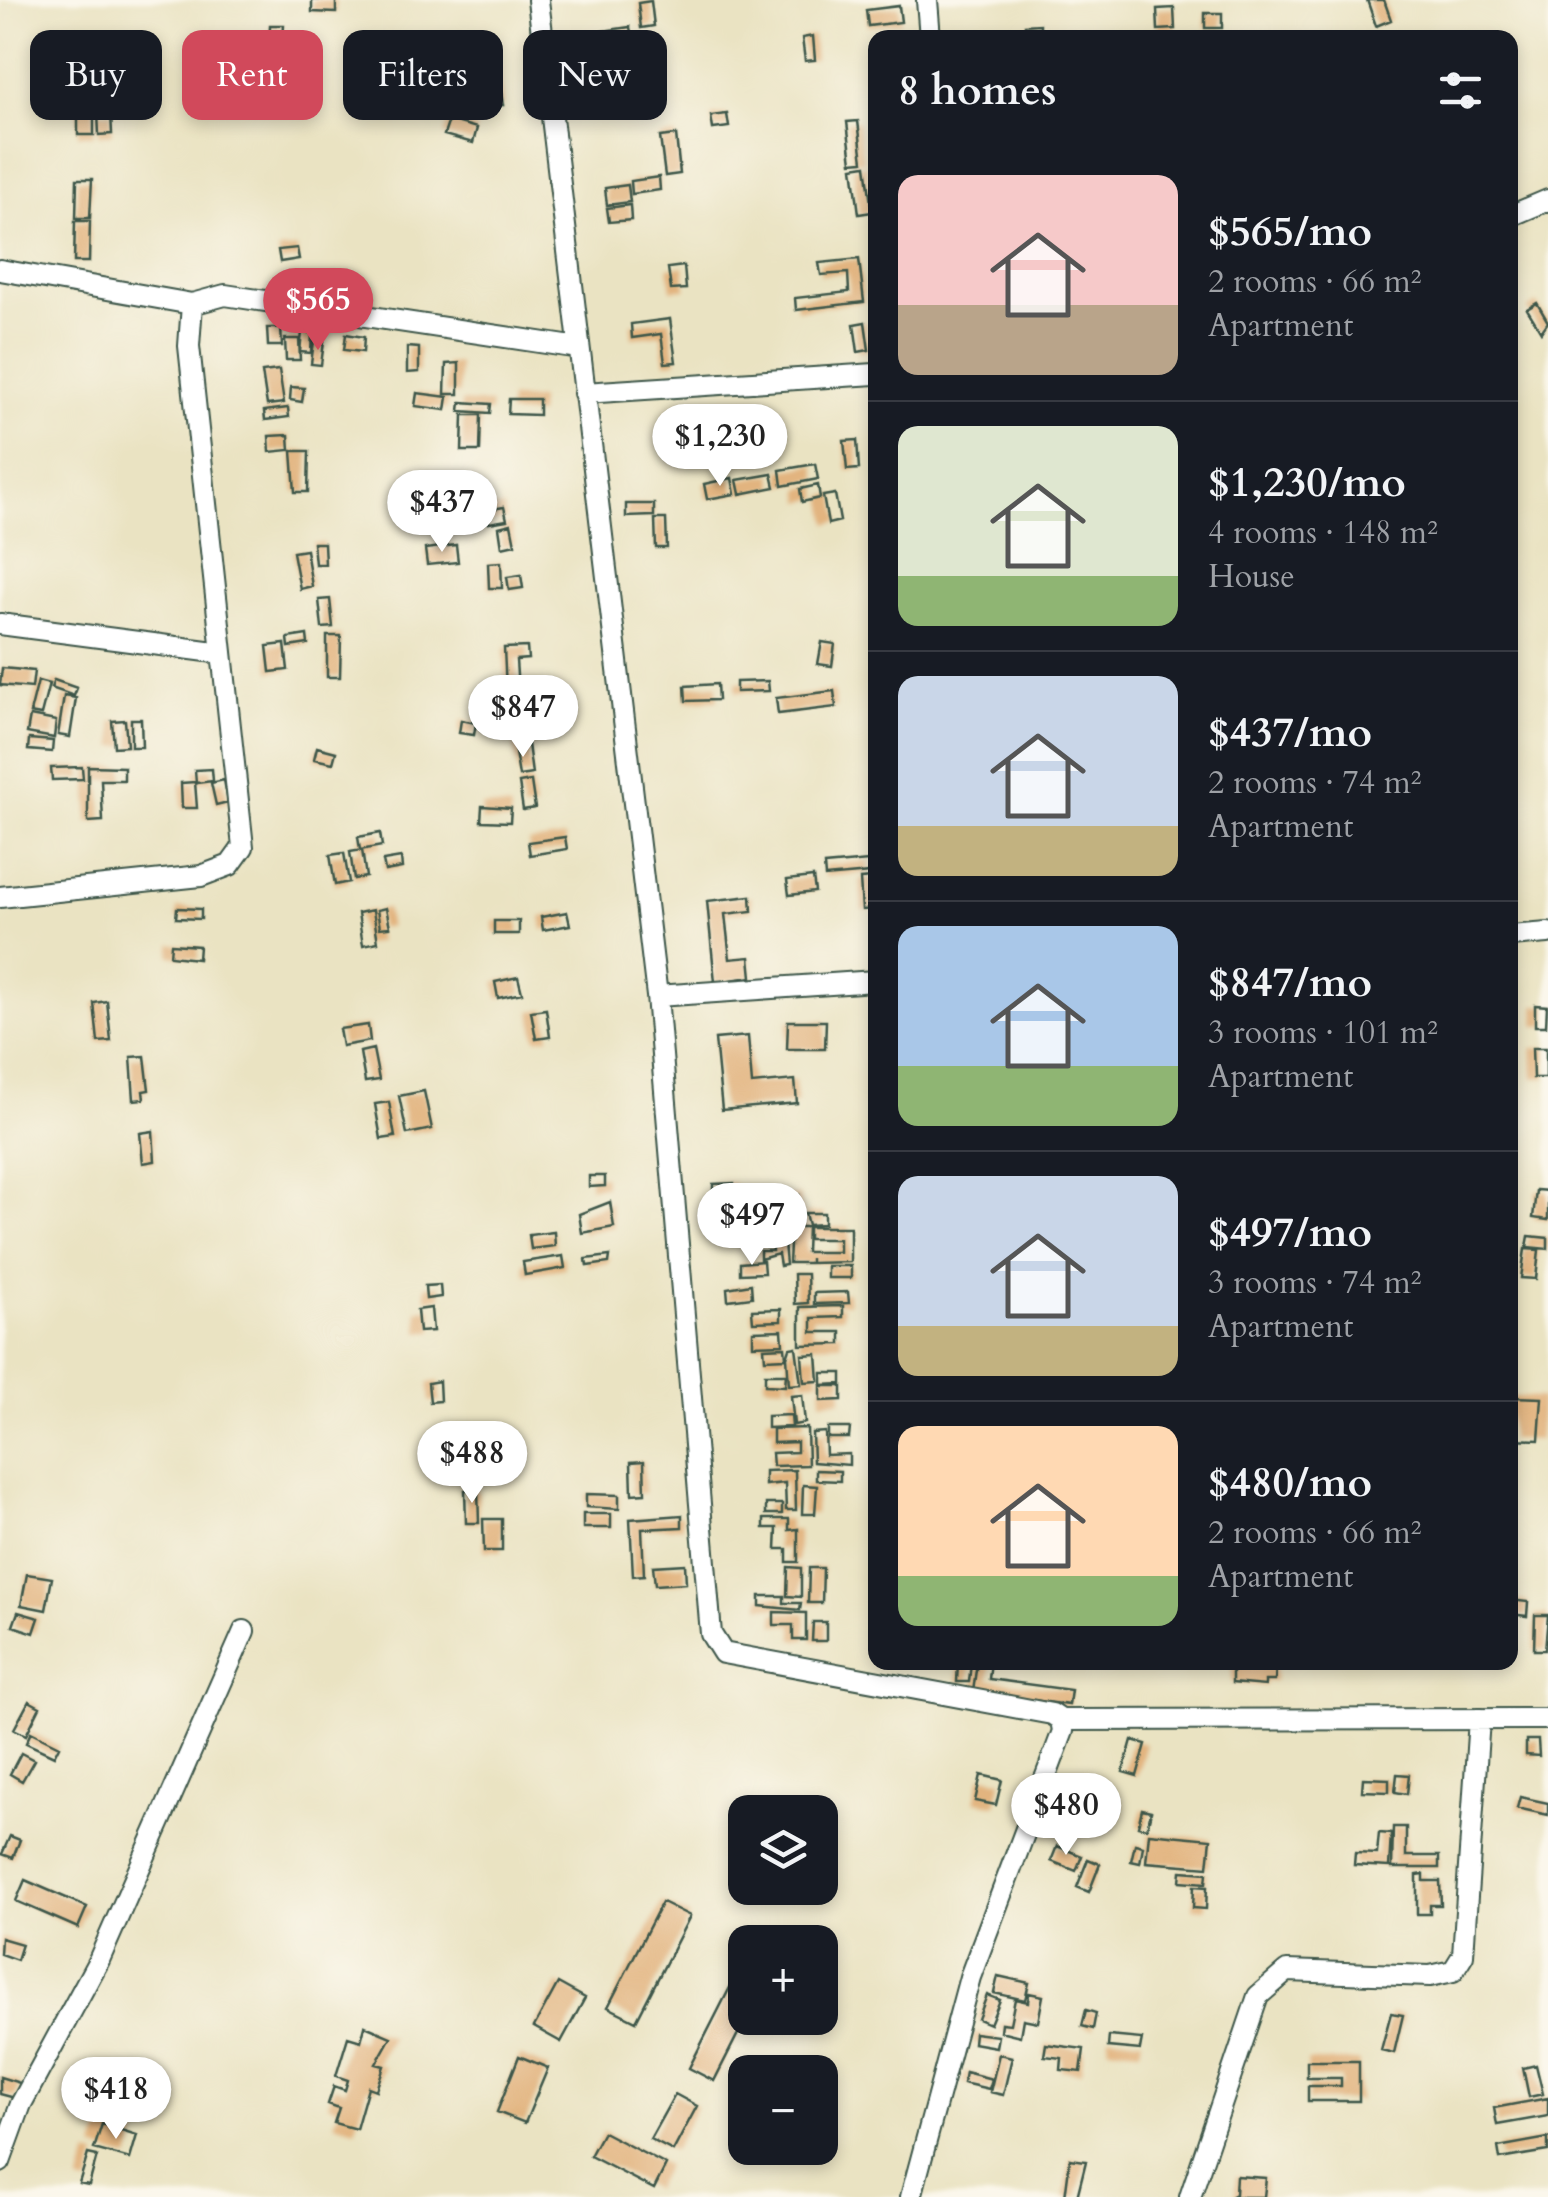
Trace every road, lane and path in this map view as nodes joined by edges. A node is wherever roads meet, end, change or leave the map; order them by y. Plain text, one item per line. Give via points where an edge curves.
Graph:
1 (538, 0) edge
2 (927, 0) edge
3 (929, 30) edge
4 (1548, 200) edge
5 (1518, 213) edge
6 (0, 270) edge
7 (192, 304) junction
8 (579, 348) junction
9 (868, 374) edge
10 (584, 393) junction
11 (0, 624) edge
12 (222, 653) junction
13 (0, 897) edge
14 (1548, 933) edge
15 (1518, 935) edge
16 (868, 981) edge
17 (658, 996) junction
18 (244, 1630) dead end
19 (1479, 1719) junction
20 (1548, 1719) edge
21 (1061, 1720) junction
22 (0, 2162) edge
23 (911, 2197) edge
24 (1190, 2197) edge

1 - 8 street
2 - 3 street
4 - 5 street
6 - 7 street
7 - 8 street via 224,295
7 - 12 street via 189,346
8 - 10 street
9 - 10 street
10 - 17 street
11 - 12 street
12 - 13 street via 242,847 230,865 201,876
14 - 15 street
16 - 17 street
17 - 21 street via 715,1643 723,1652
18 - 22 street via 99,1960 20,2104
19 - 20 street
19 - 21 street
19 - 24 street via 1464,1955 1453,1971 1430,1976 1287,1971 1258,1996
21 - 23 street via 970,1977

